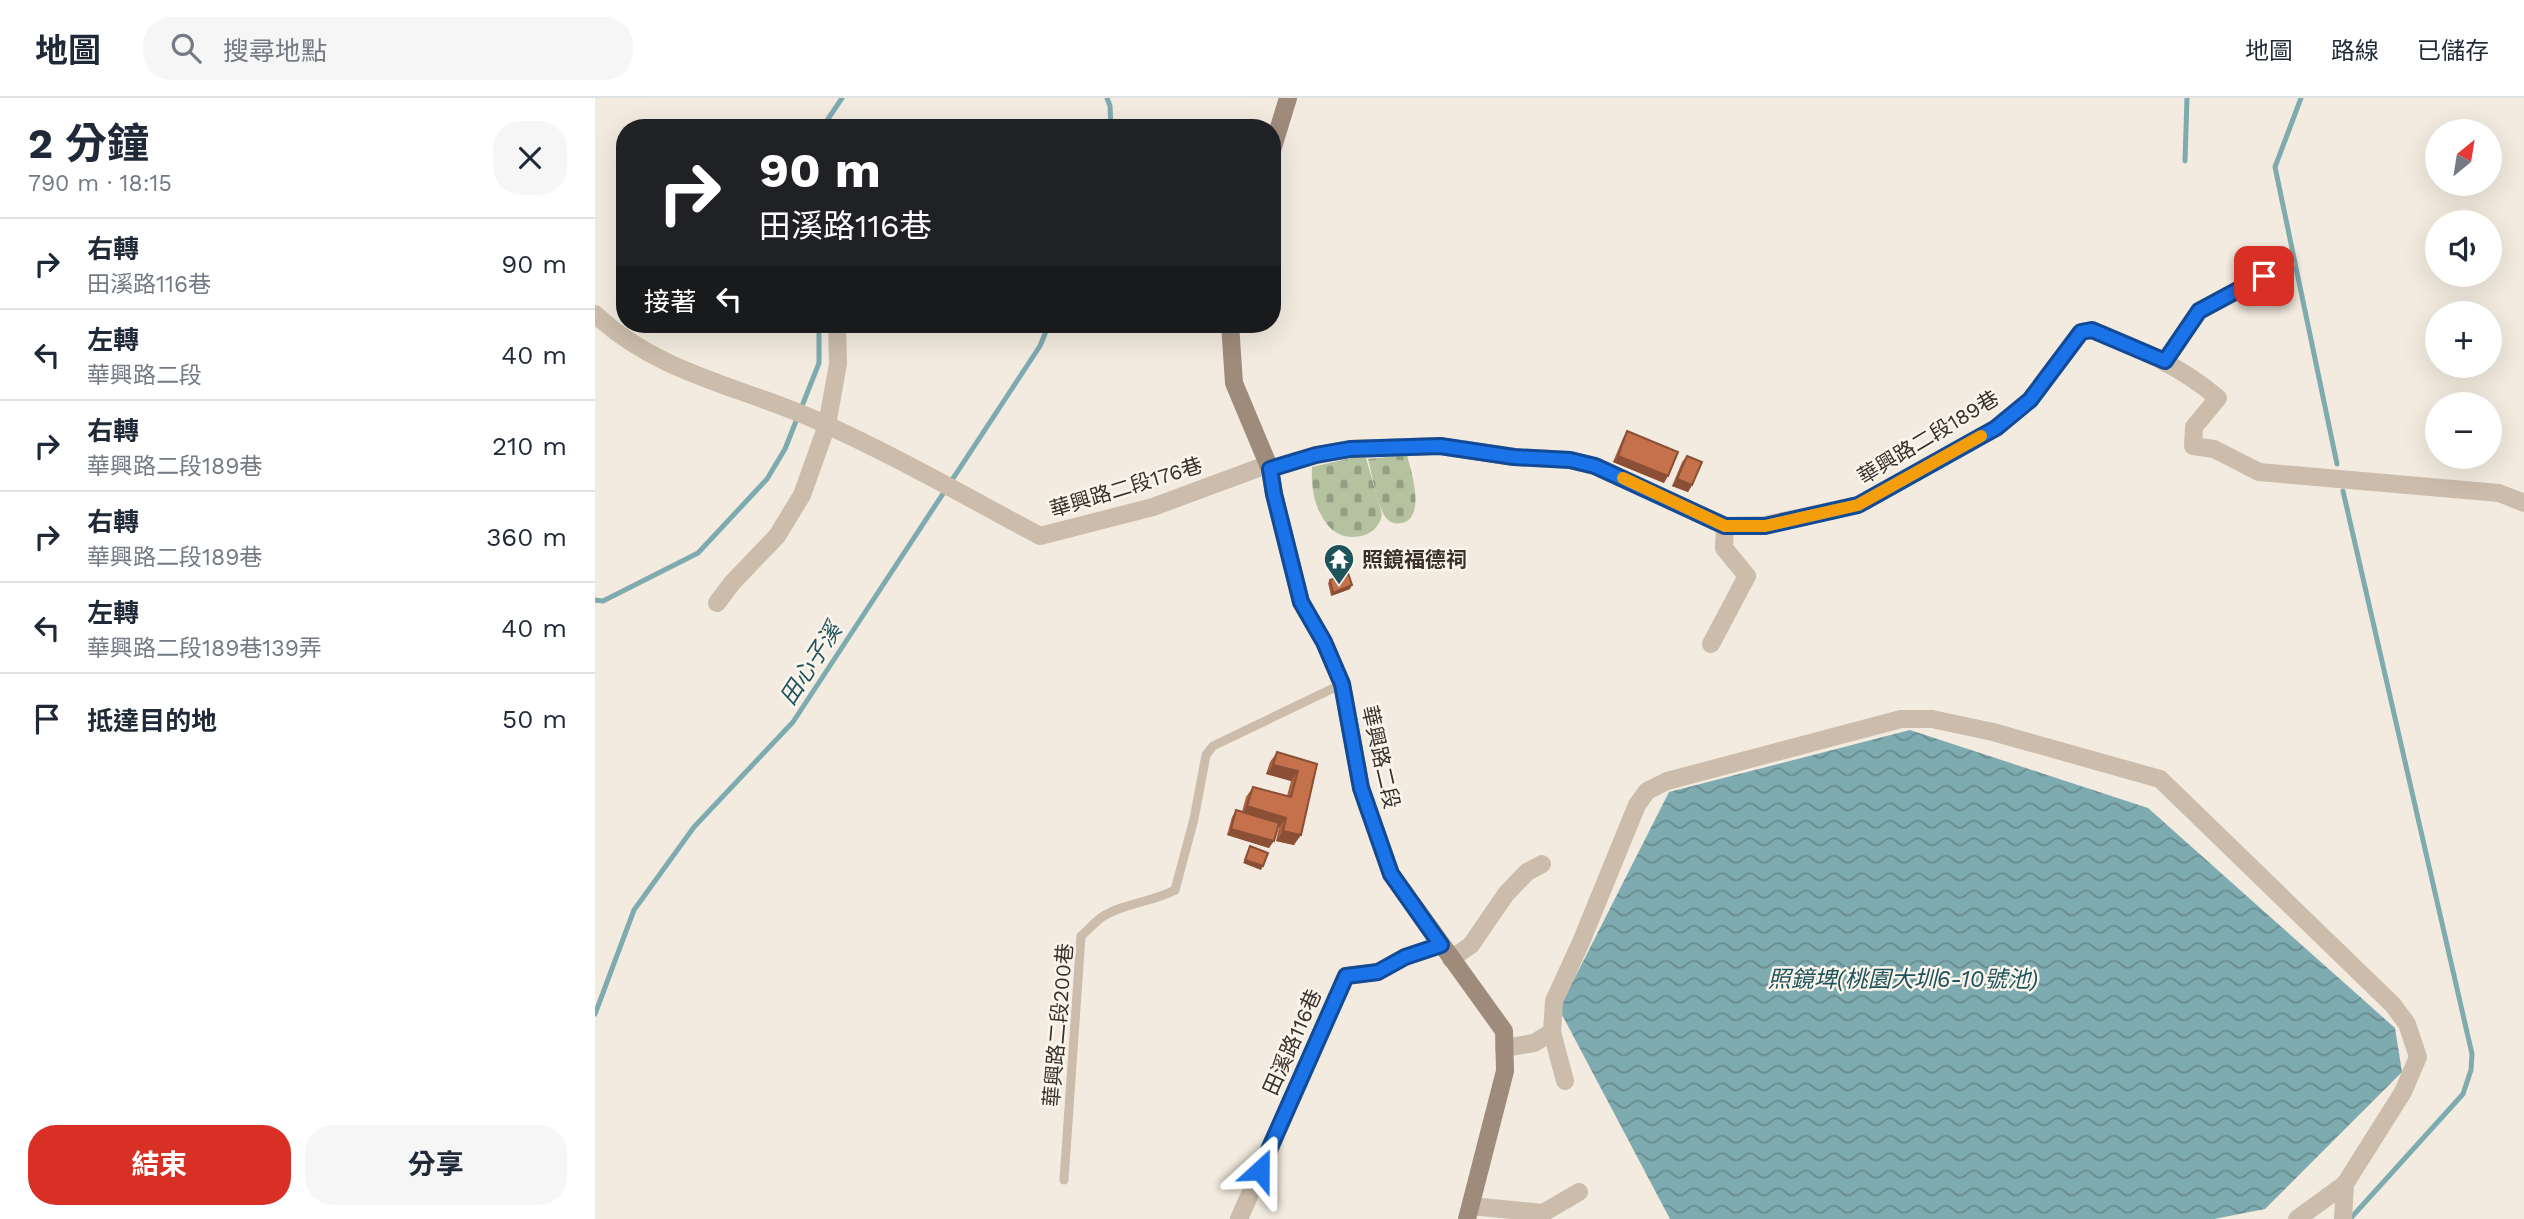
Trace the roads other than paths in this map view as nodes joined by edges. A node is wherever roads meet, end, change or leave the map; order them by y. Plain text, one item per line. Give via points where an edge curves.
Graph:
1 (1288, 98) edge
2 (1281, 121) edge
3 (2286, 264) dead end
4 (595, 314) edge
5 (837, 333) edge
6 (1231, 333) edge
7 (2165, 361) junction
8 (827, 425) junction
9 (1270, 469) junction
10 (2524, 503) edge
11 (1725, 526) junction
12 (717, 603) dead end
13 (1711, 644) dead end
14 (1342, 684) junction
15 (1542, 864) dead end
16 (1446, 952) junction
17 (1552, 1032) junction
18 (1504, 1048) junction
19 (1565, 1081) dead end
20 (1063, 1180) dead end
21 (2345, 1184) junction
22 (1579, 1192) dead end
23 (1469, 1212) edge
24 (1239, 1219) edge
25 (2297, 1219) edge
26 (2343, 1219) edge

1 - 2 street
3 - 7 street via 2199,311
4 - 8 street, 華興路二段176巷 via 616,334 665,364
5 - 8 street via 838,364
6 - 9 street, 華興路二段 via 1234,383
7 - 10 street, 華興路二段189巷 via 2218,398 2194,426 2193,446 2214,449 2259,472 2500,493
7 - 11 street, 華興路二段189巷 via 2092,330 2081,332 2030,400 1996,428 1858,505 1765,526
8 - 9 street, 華興路二段176巷 via 1040,536 1153,507 1261,467
8 - 12 street via 803,495 777,536
9 - 11 street, 華興路二段189巷 via 1350,449 1440,446 1570,460 1595,466
9 - 14 street, 華興路二段 via 1301,602
11 - 13 street via 1724,548 1747,576
14 - 16 street, 華興路二段 via 1361,788 1391,874
14 - 20 lane, 華興路二段200巷 via 1213,746 1206,755 1175,890 1104,916 1081,936
15 - 16 street via 1506,894 1471,945
16 - 18 street, 華興路二段 via 1504,1031
16 - 24 street, 田溪路116巷 via 1405,957 1378,972 1346,976
17 - 18 street via 1534,1043
17 - 19 street
17 - 21 street via 1554,1001 1647,791 1667,780 1901,719 1932,719 2160,779 2393,1005 2407,1024 2418,1056 2396,1104
18 - 23 street, 華興路二段 via 1505,1071
21 - 25 street
21 - 26 street
22 - 23 street via 1543,1213

